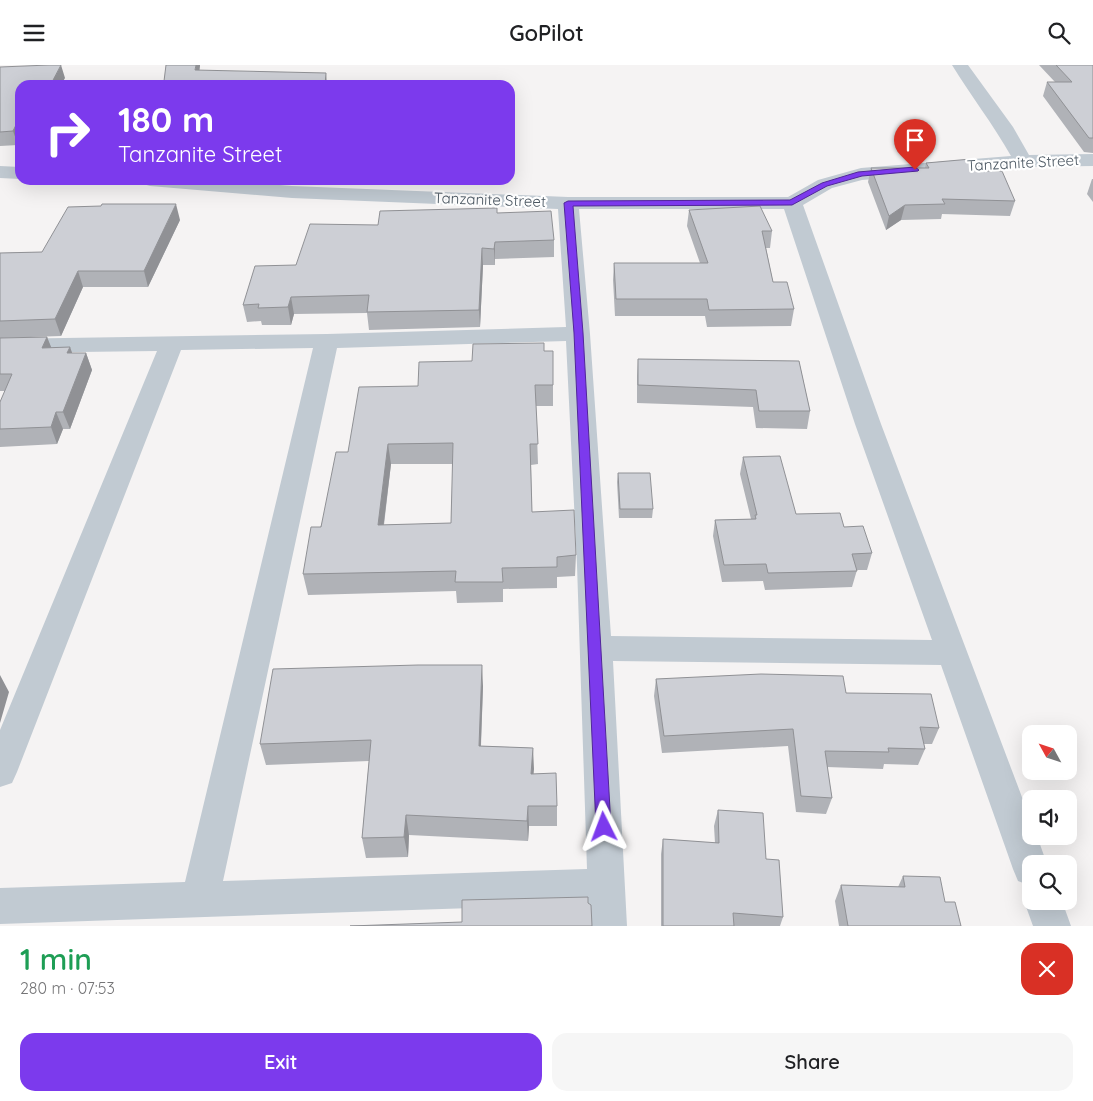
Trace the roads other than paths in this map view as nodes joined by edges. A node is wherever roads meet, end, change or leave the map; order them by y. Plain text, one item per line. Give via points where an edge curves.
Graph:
1 (960, 65) edge
2 (1093, 160) edge
3 (1023, 161) junction
4 (0, 172) edge
5 (15, 173) edge
6 (215, 185) edge
7 (568, 203) junction
8 (792, 203) junction
9 (578, 333) junction
10 (327, 341) junction
11 (172, 343) junction
12 (0, 346) edge
13 (596, 648) junction
14 (952, 653) junction
15 (0, 772) edge
16 (1026, 855) edge
17 (606, 886) junction
18 (200, 899) junction
19 (0, 906) edge
20 (1046, 910) edge
21 (608, 926) edge
22 (1052, 926) edge

1 - 3 street via 1004,127
2 - 3 street, Tanzanite Street
3 - 8 street, Tanzanite Street via 861,174 824,184
4 - 5 street
6 - 7 street, Tanzanite Street
7 - 8 street, Tanzanite Street
7 - 9 street
8 - 14 street
9 - 10 street
9 - 13 street
10 - 11 street
10 - 18 street
11 - 12 street
11 - 15 street
13 - 14 street
13 - 17 street
14 - 16 street
17 - 18 street
17 - 21 street
18 - 19 street
20 - 22 street

